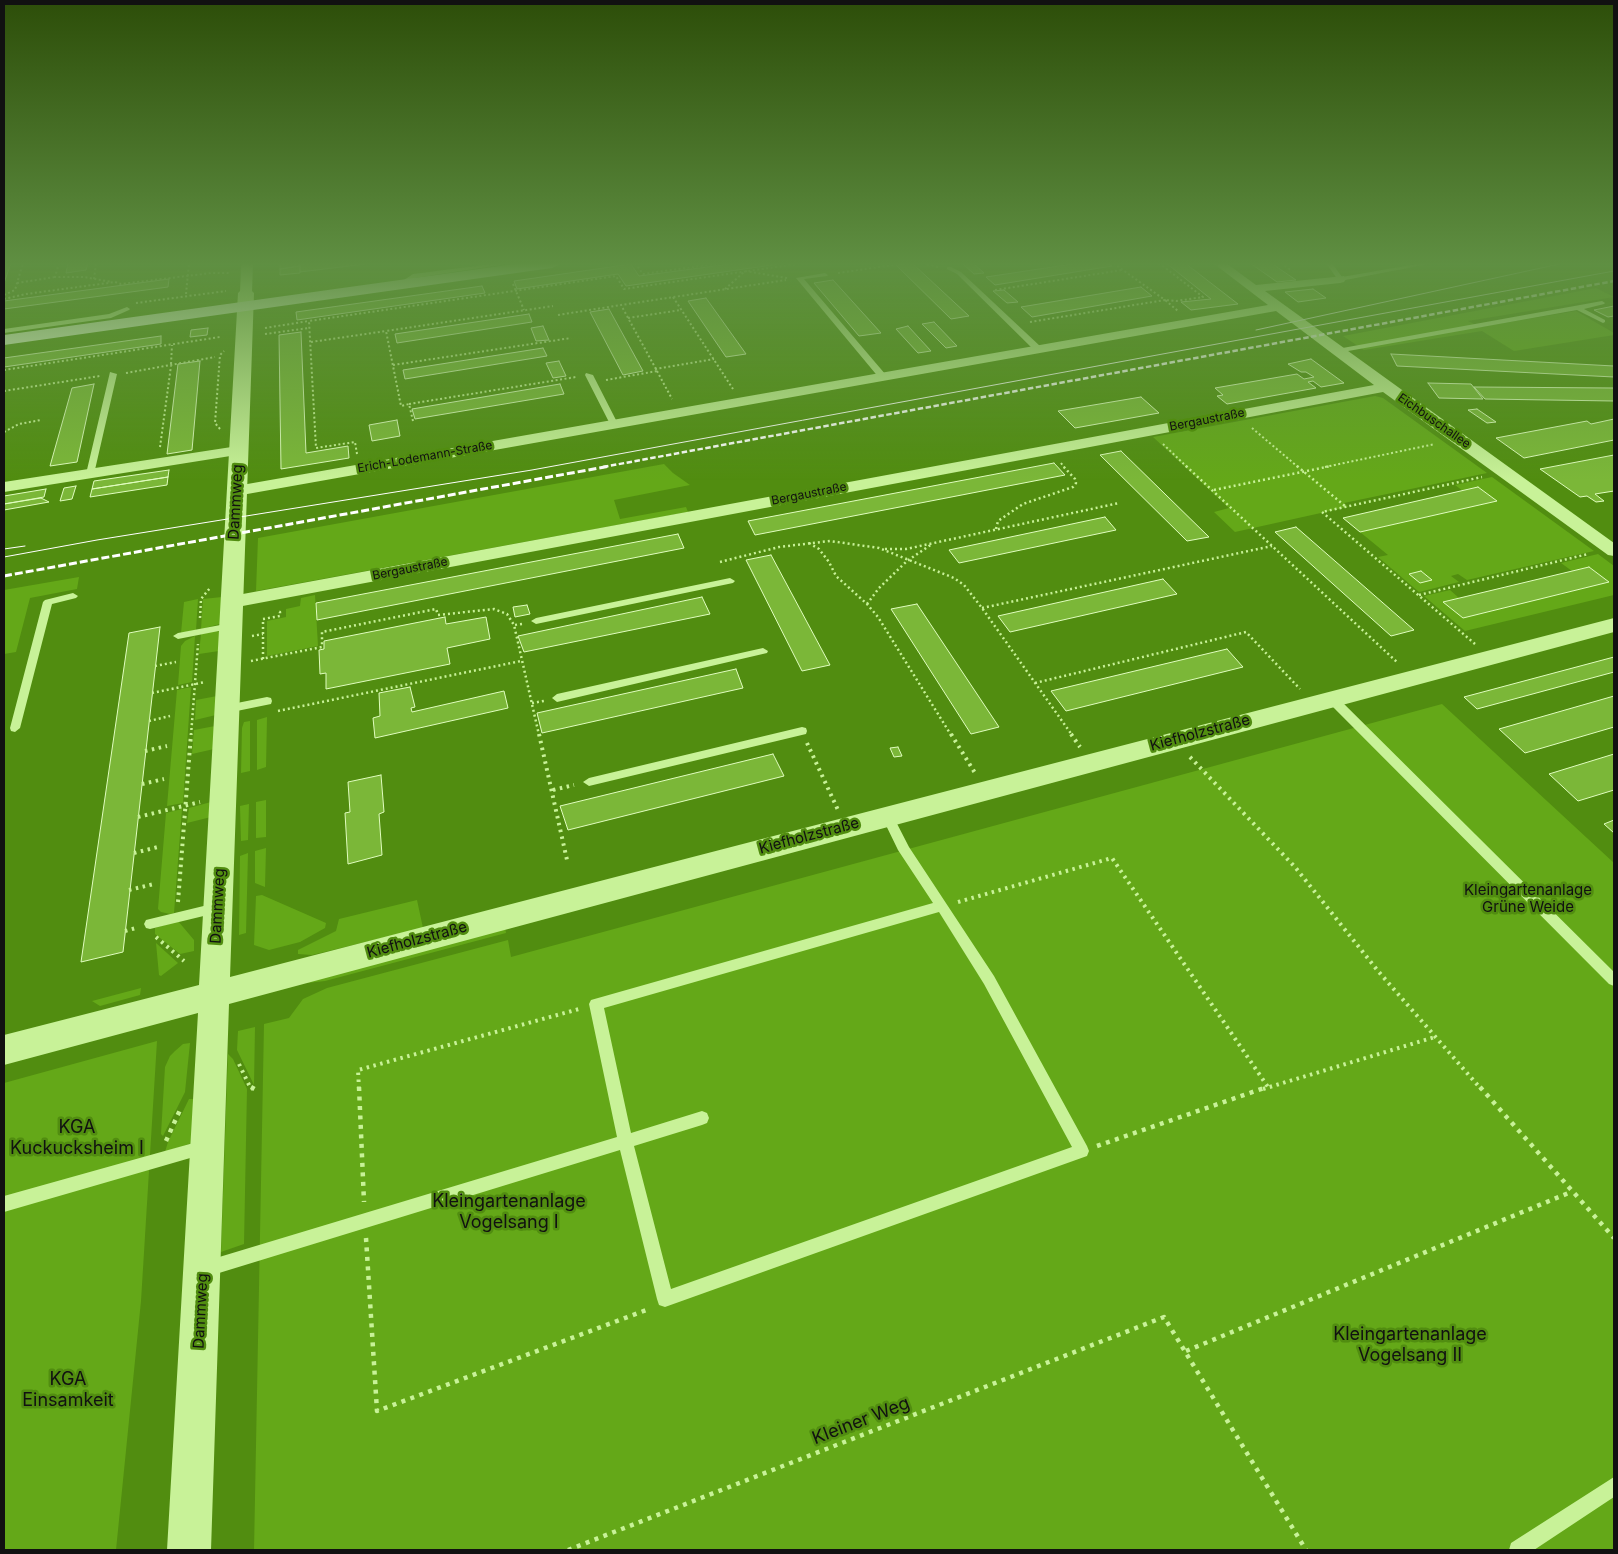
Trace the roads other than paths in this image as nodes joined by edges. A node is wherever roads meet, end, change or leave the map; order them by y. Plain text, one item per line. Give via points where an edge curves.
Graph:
1 (30, 336) edge
2 (243, 336) edge
3 (847, 336) edge
4 (1024, 336) edge
5 (1115, 336) edge
6 (1316, 336) edge
7 (1424, 336) edge
8 (4, 340) edge
9 (1038, 349) junction
10 (1337, 351) junction
11 (113, 374) dead end
12 (883, 377) junction
13 (591, 379) road end
14 (1385, 387) junction
15 (614, 424) junction
16 (238, 451) junction
17 (90, 474) junction
18 (4, 487) edge
19 (236, 491) junction
20 (1613, 550) edge
21 (730, 581) dead end
22 (73, 596) dead end
23 (232, 602) junction
24 (536, 621) road end
25 (1614, 625) edge
26 (231, 626) junction
27 (178, 636) dead end
28 (763, 651) dead end
29 (557, 698) dead end
30 (267, 701) dead end
31 (1323, 701) junction
32 (227, 709) junction
33 (15, 728) dead end
34 (802, 731) road end
35 (589, 782) dead end
36 (887, 815) junction
37 (942, 906) junction
38 (218, 907) junction
39 (151, 929) road end
40 (1614, 980) edge
41 (214, 994) junction
42 (4, 1050) edge
43 (702, 1118) dead end
44 (625, 1140) junction
45 (209, 1146) junction
46 (4, 1204) edge
47 (203, 1270) junction
48 (1614, 1486) edge
49 (189, 1550) edge
50 (1518, 1550) edge

1 - 8 main road
2 - 16 street, Dammweg
3 - 12 lane
4 - 9 lane
5 - 9 street, Erich-Lodemann-Straße
6 - 10 street, Eichbuschallee
7 - 10 lane
9 - 12 street, Erich-Lodemann-Straße
10 - 14 street, Eichbuschallee
11 - 17 lane
12 - 15 street, Erich-Lodemann-Straße
13 - 15 lane
14 - 20 street, Eichbuschallee
14 - 23 street, Bergaustraße
15 - 19 street, Erich-Lodemann-Straße
16 - 17 street
16 - 19 street, Dammweg
17 - 18 street
19 - 23 street, Dammweg
21 - 24 lane
22 - 33 lane via 48,602
23 - 26 street, Dammweg
25 - 31 street, Kiefholzstraße
26 - 27 lane
26 - 32 street, Dammweg
28 - 29 lane
30 - 32 lane
31 - 36 street, Kiefholzstraße
31 - 40 lane
32 - 38 street, Dammweg
34 - 35 lane
36 - 37 lane via 904,850
36 - 41 street, Kiefholzstraße
37 - 44 lane via 596,1004
37 - 44 lane via 989,980 1082,1152 665,1299
38 - 39 lane via 180,916
38 - 41 street, Dammweg
41 - 42 street, Kiefholzstraße
41 - 45 street, Dammweg
43 - 44 lane
44 - 47 lane
45 - 46 lane
45 - 47 street, Dammweg
47 - 49 street, Dammweg
48 - 50 lane

